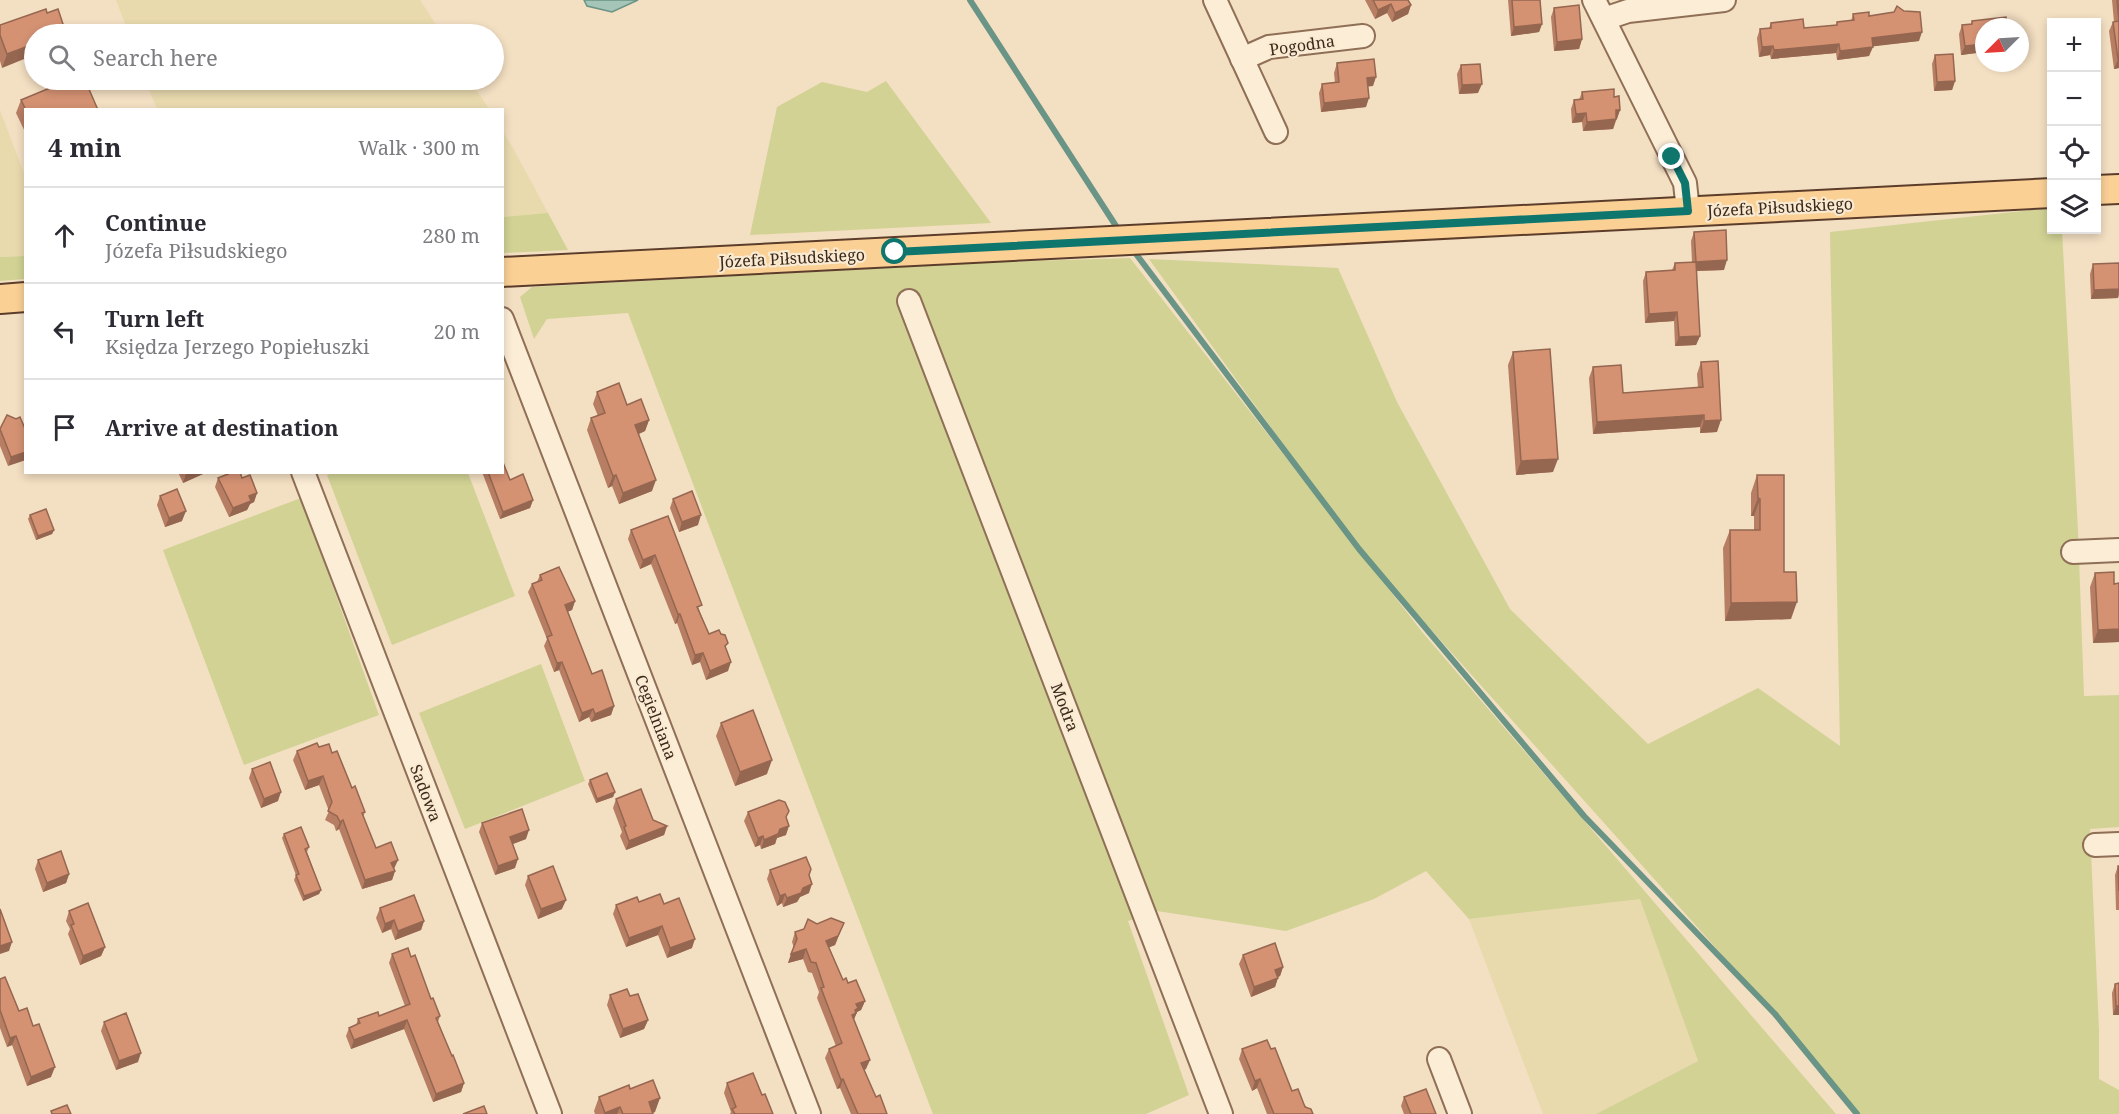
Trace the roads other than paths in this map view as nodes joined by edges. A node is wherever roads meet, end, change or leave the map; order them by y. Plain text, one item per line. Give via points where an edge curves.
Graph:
1 (1215, 0) edge
2 (1724, 0) edge
3 (1599, 10) edge
4 (1363, 36) dead end
5 (1242, 59) junction
6 (1275, 132) dead end
7 (2119, 189) edge
8 (2101, 190) edge
9 (2047, 193) edge
10 (1688, 211) junction
11 (504, 272) edge
12 (24, 297) edge
13 (0, 298) edge
14 (909, 301) dead end
15 (504, 324) edge
16 (304, 474) edge
17 (2119, 550) edge
18 (2073, 552) dead end
19 (2119, 844) edge
20 (2095, 845) dead end
21 (1439, 1059) dead end
22 (550, 1114) edge
23 (809, 1114) edge
24 (1221, 1114) edge
25 (1460, 1114) edge

1 - 5 street
2 - 3 street via 1628,11
3 - 10 street via 1685,183
4 - 5 street, Pogodna via 1269,47
5 - 6 street
7 - 8 main road
9 - 10 main road, Józefa Piłsudskiego
10 - 11 main road, Józefa Piłsudskiego
12 - 13 main road
14 - 24 street, Modra
15 - 23 street, Cegielniana
16 - 22 street, Sadowa
17 - 18 street
19 - 20 street
21 - 25 street

